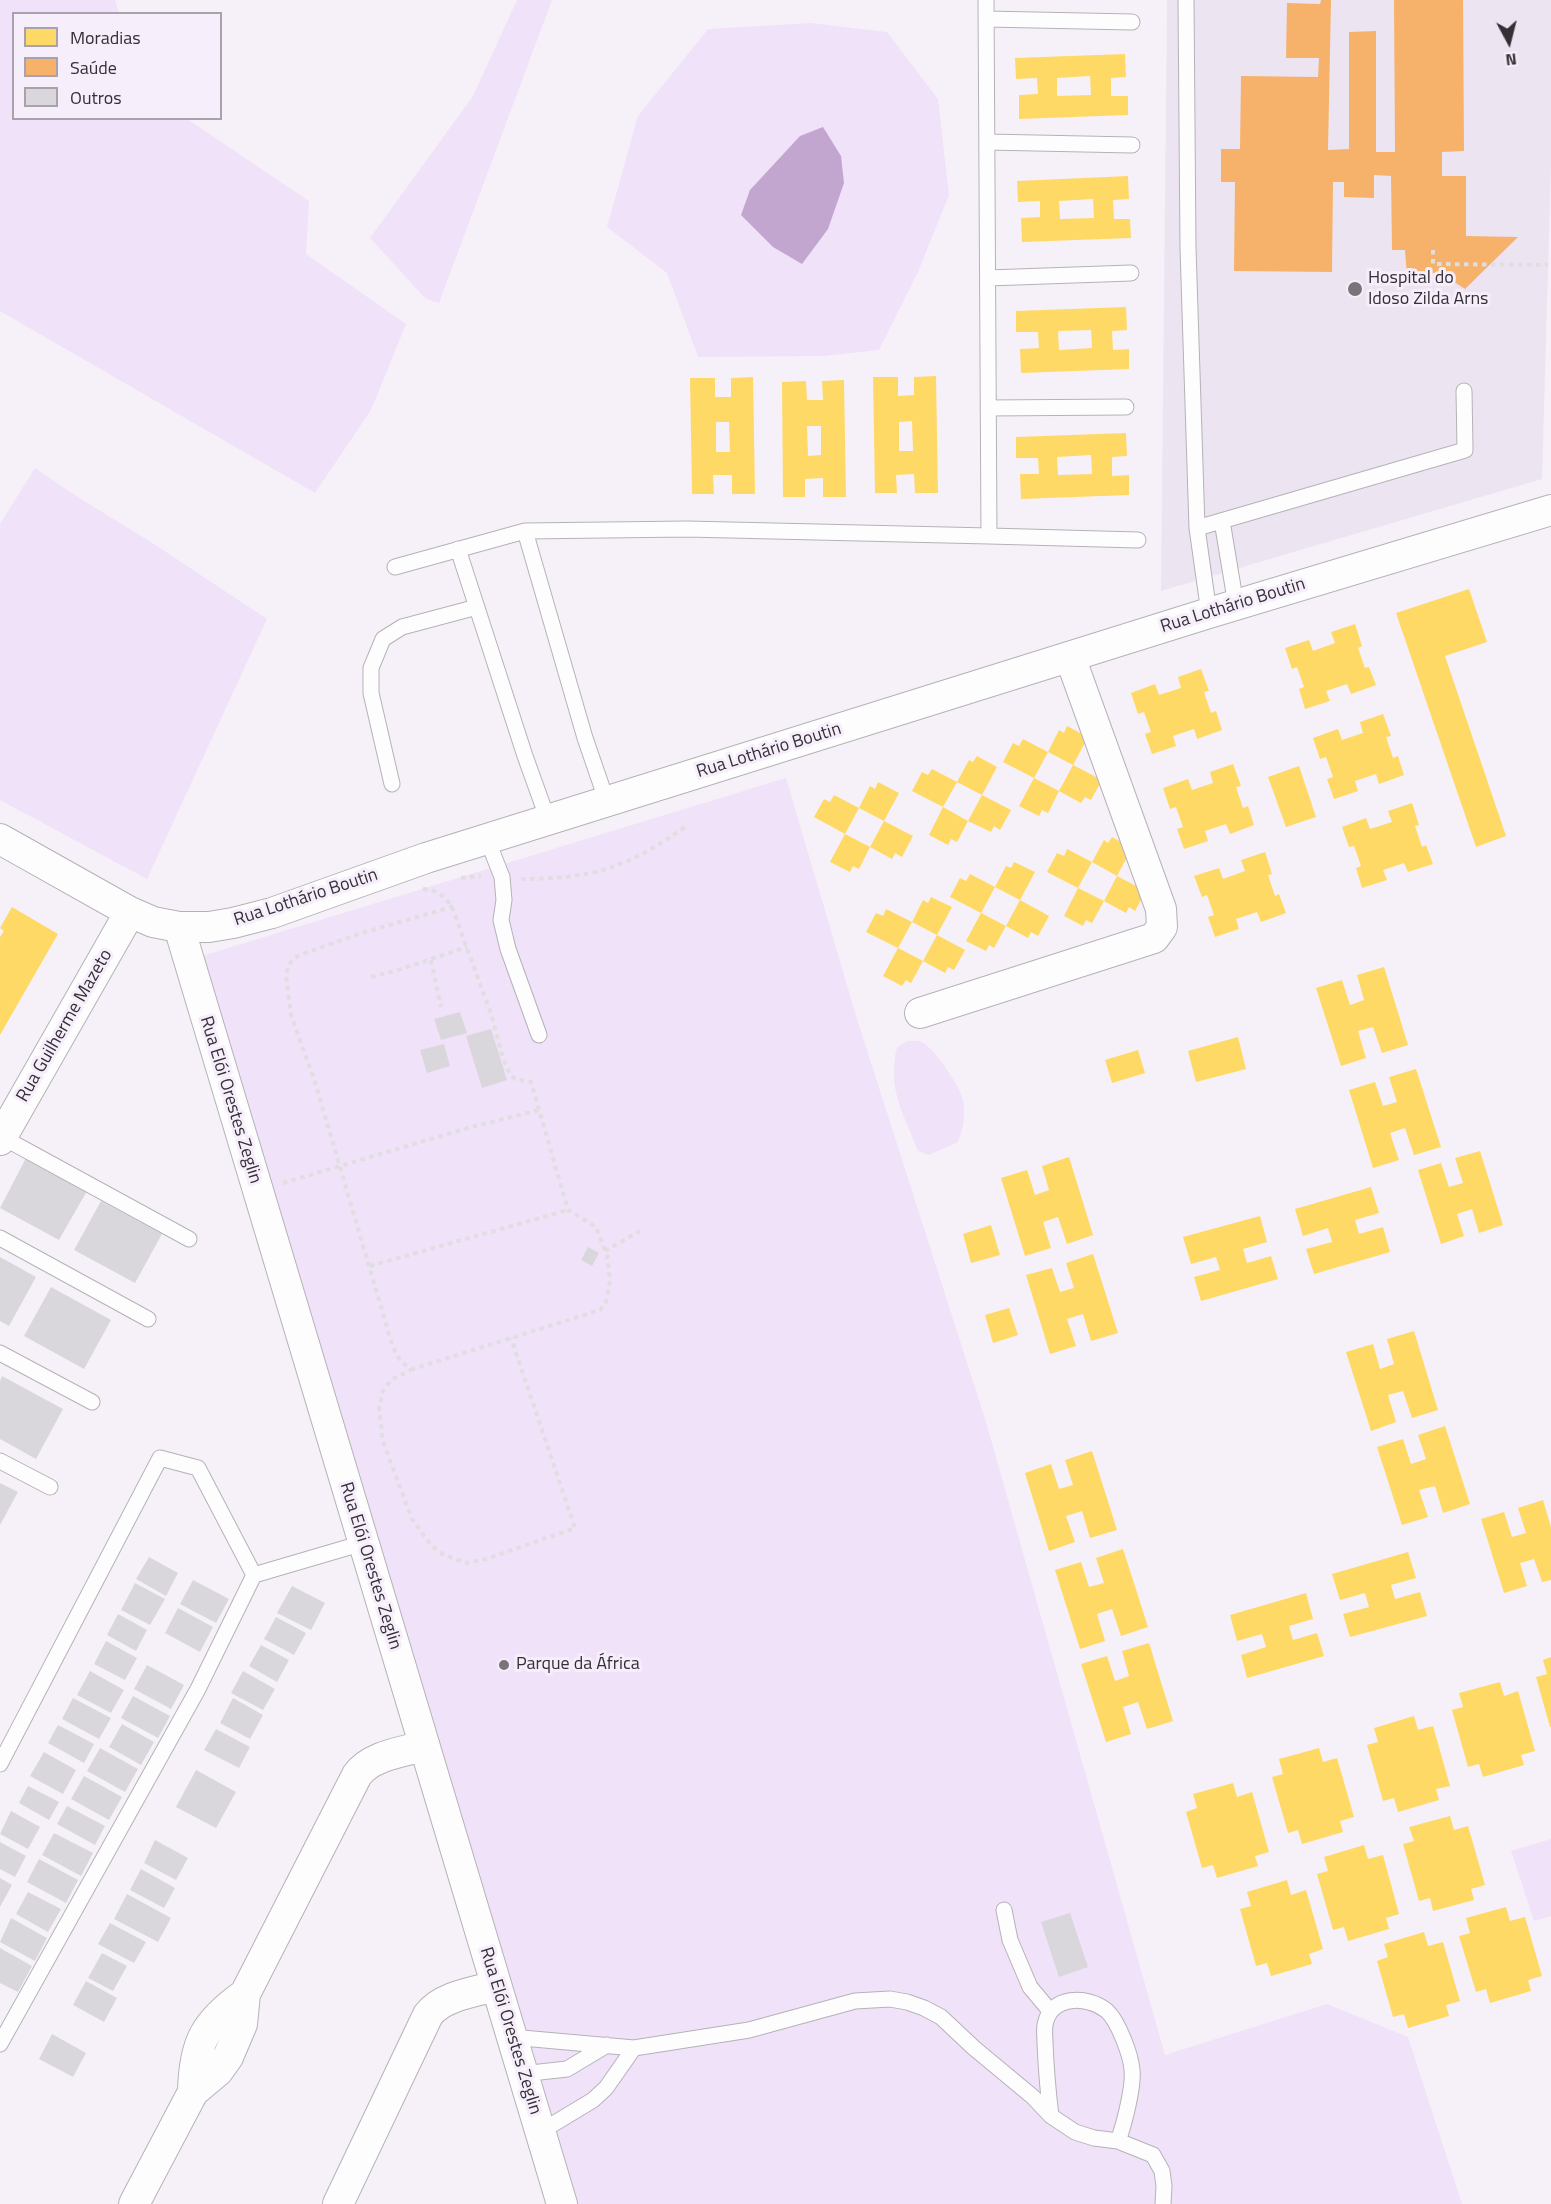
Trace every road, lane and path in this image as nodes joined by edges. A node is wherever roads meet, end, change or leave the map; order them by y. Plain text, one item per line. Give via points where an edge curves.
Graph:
1 (986, 0) edge
2 (1186, 0) edge
3 (986, 19) junction
4 (1132, 22) dead end
5 (987, 142) junction
6 (1132, 145) dead end
7 (1433, 250) dead end
8 (1548, 265) dead end
9 (1131, 273) dead end
10 (988, 278) junction
11 (1464, 391) dead end
12 (1126, 407) dead end
13 (988, 408) junction
14 (1551, 510) edge
15 (1222, 521) junction
16 (1197, 528) junction
17 (525, 531) junction
18 (989, 536) junction
19 (1138, 540) dead end
20 (458, 549) junction
21 (395, 567) dead end
22 (477, 607) junction
23 (1223, 609) junction
24 (1070, 657) junction
25 (392, 784) dead end
26 (607, 802) junction
27 (548, 820) junction
28 (685, 827) dead end
29 (0, 839) edge
30 (487, 839) junction
31 (455, 878) dead end
32 (502, 878) junction
33 (424, 884) dead end
34 (452, 907) junction
35 (130, 912) junction
36 (178, 927) junction
37 (467, 947) junction
38 (431, 960) junction
39 (371, 977) dead end
40 (441, 1007) dead end
41 (920, 1013) dead end
42 (538, 1035) dead end
43 (539, 1110) junction
44 (1, 1139) edge
45 (339, 1166) junction
46 (279, 1184) dead end
47 (568, 1210) junction
48 (640, 1231) dead end
49 (0, 1238) edge
50 (189, 1239) dead end
51 (605, 1251) junction
52 (370, 1266) junction
53 (148, 1319) dead end
54 (511, 1338) junction
55 (0, 1353) edge
56 (413, 1369) junction
57 (92, 1402) dead end
58 (0, 1461) edge
59 (50, 1487) dead end
60 (363, 1543) junction
61 (254, 1575) junction
62 (424, 1746) junction
63 (0, 1764) edge
64 (1004, 1910) dead end
65 (496, 1986) junction
66 (1050, 2011) junction
67 (511, 2037) junction
68 (0, 2044) edge
69 (607, 2045) junction
70 (634, 2048) junction
71 (522, 2074) junction
72 (1051, 2116) junction
73 (540, 2132) junction
74 (1118, 2141) junction
75 (134, 2204) edge
76 (339, 2204) edge
77 (562, 2204) edge
78 (1163, 2204) edge

1 - 3 lane
2 - 16 lane via 1188,248
3 - 4 lane
3 - 5 lane
5 - 6 lane
5 - 10 lane
7 - 8 path via 1433,264
9 - 10 lane
10 - 13 lane
11 - 15 lane via 1466,450
12 - 13 lane
13 - 18 lane
14 - 23 street, Rua Lothário Boutin
15 - 16 lane
15 - 23 lane
16 - 23 lane
17 - 18 lane via 687,529
17 - 20 lane
17 - 26 lane
18 - 19 lane
20 - 21 lane
20 - 22 lane
22 - 25 lane via 402,627 383,639 371,668 371,693
22 - 27 lane
23 - 24 street, Rua Lothário Boutin
24 - 26 street, Rua Lothário Boutin
24 - 41 street via 1161,909 1162,927 1154,938
26 - 27 street, Rua Lothário Boutin
27 - 30 street, Rua Lothário Boutin
28 - 32 path via 632,860 604,871 551,879
29 - 35 street, Rua Lothário Boutin
30 - 32 lane
30 - 36 street, Rua Lothário Boutin via 272,913 208,927
31 - 32 path
32 - 42 lane via 501,920
33 - 34 path via 414,887 444,895
34 - 37 path
34 - 45 path via 320,947 294,958 289,965 286,975 291,1015
35 - 36 street, Rua Lothário Boutin
35 - 44 street, Rua Guilherme Mazeto
36 - 60 street, Rua Elói Orestes Zeglin
37 - 38 path
37 - 43 path via 510,1075 531,1082
38 - 39 path
38 - 40 path
43 - 45 path
43 - 47 path
44 - 50 lane
45 - 46 path
45 - 52 path
47 - 51 path via 596,1227
47 - 52 path
48 - 51 path
49 - 53 lane
51 - 54 path via 610,1281 606,1302 600,1310
52 - 56 path via 396,1356
54 - 56 path
54 - 56 path via 575,1528 486,1559 467,1563 444,1555 422,1536 412,1520 383,1442 379,1407 391,1380
55 - 57 lane
58 - 59 lane
60 - 61 lane
60 - 62 street, Rua Elói Orestes Zeglin
61 - 63 lane via 198,1468 160,1458
61 - 68 lane via 198,1689
62 - 65 street, Rua Elói Orestes Zeglin
62 - 75 street via 362,1768 245,1994 242,2024 228,2057 218,2071 193,2091
64 - 66 lane via 1010,1940 1030,1987
65 - 67 street, Rua Elói Orestes Zeglin
65 - 76 street via 433,2008
66 - 72 lane via 1045,2025
66 - 74 lane via 1067,2001 1084,2000 1109,2013 1120,2032 1133,2071
67 - 69 lane
67 - 71 street, Rua Elói Orestes Zeglin
69 - 70 lane
69 - 71 lane via 567,2069
70 - 72 lane via 739,2032 855,2001 890,1999 942,2017
70 - 73 lane via 593,2100
71 - 73 street, Rua Elói Orestes Zeglin
72 - 74 lane via 1075,2132
73 - 77 street, Rua Elói Orestes Zeglin
74 - 78 lane via 1153,2155 1162,2171

